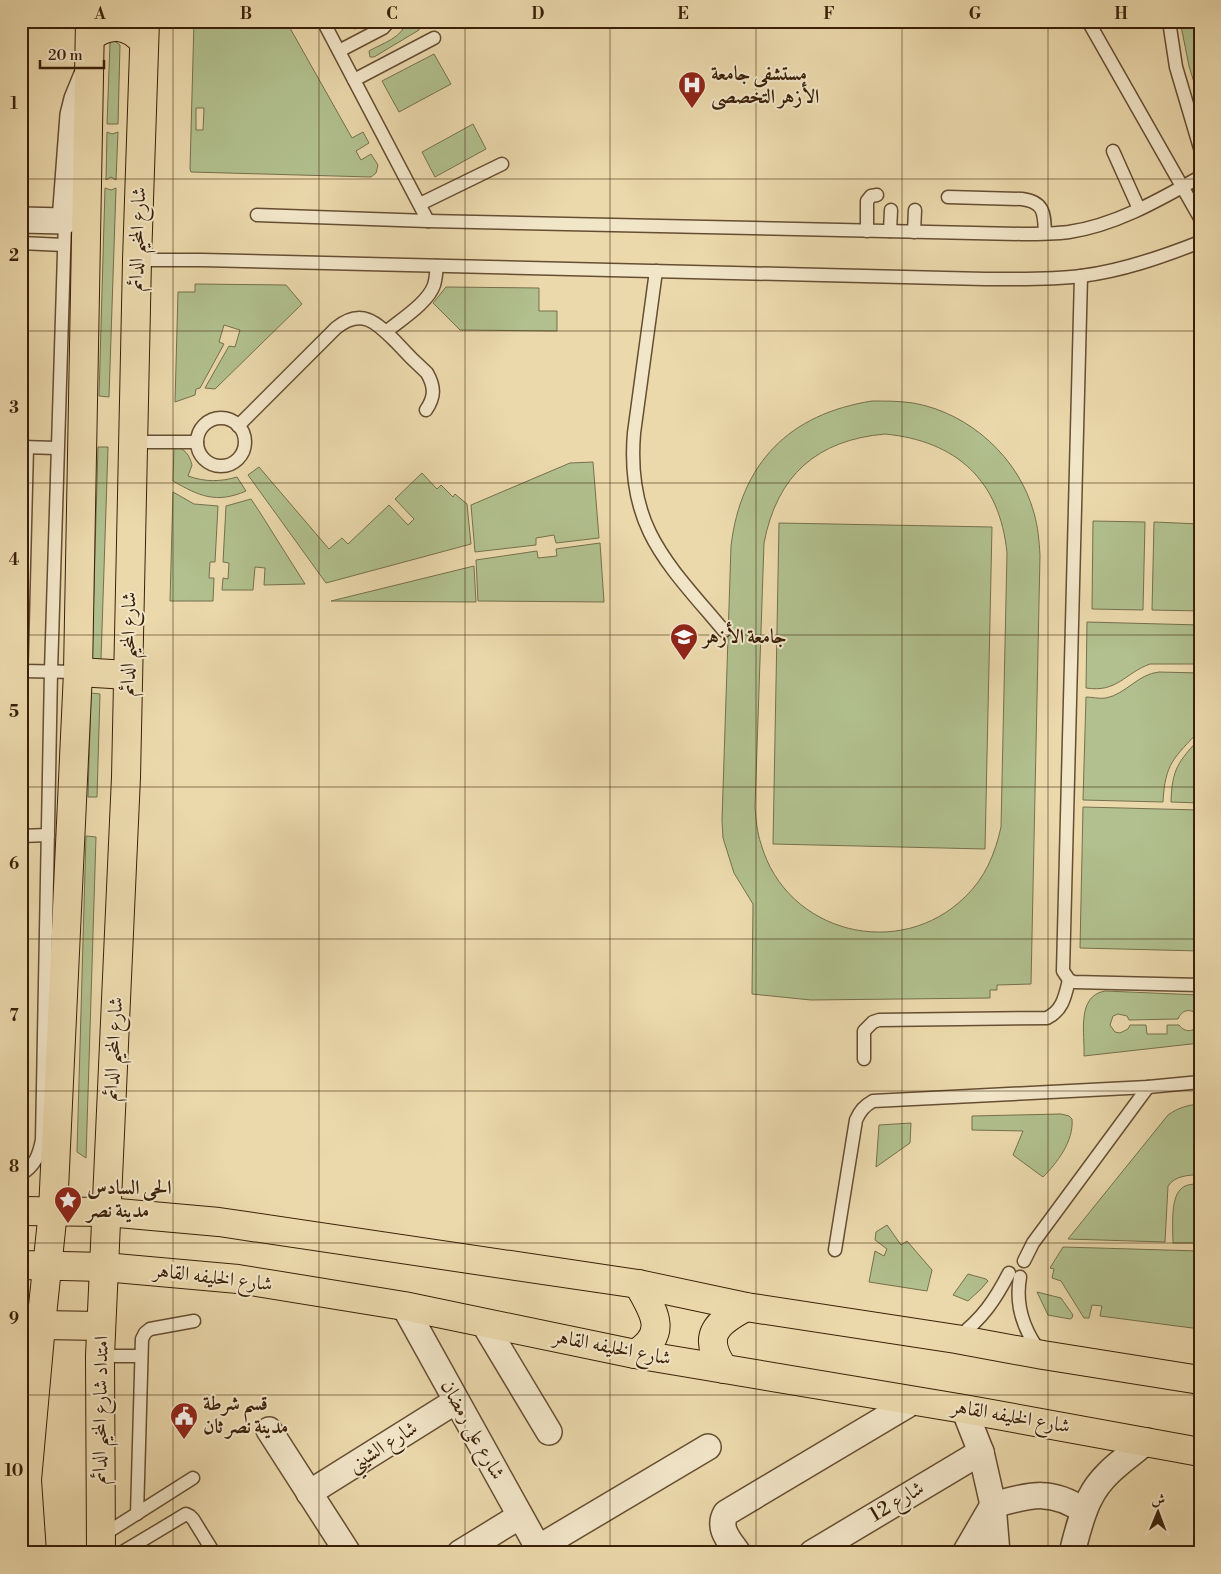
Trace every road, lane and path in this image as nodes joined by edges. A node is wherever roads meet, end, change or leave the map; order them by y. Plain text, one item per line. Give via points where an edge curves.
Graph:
1 (324, 21) edge
2 (389, 21) edge
3 (1088, 21) edge
4 (1169, 21) edge
5 (90, 29) edge
6 (145, 32) edge
7 (434, 38) dead end
8 (339, 51) junction
9 (90, 70) junction
10 (354, 80) junction
11 (1200, 148) edge
12 (1113, 151) dead end
13 (502, 164) dead end
14 (1200, 177) edge
15 (1182, 186) junction
16 (877, 195) dead end
17 (948, 196) dead end
18 (420, 204) junction
19 (1139, 209) junction
20 (891, 210) dead end
21 (915, 210) dead end
22 (257, 215) dead end
23 (1200, 218) edge
24 (21, 220) edge
25 (428, 221) junction
26 (867, 231) junction
27 (890, 231) junction
28 (914, 232) junction
29 (64, 233) junction
30 (1045, 233) junction
31 (1200, 242) edge
32 (21, 243) edge
33 (137, 260) junction
34 (437, 266) junction
35 (656, 271) junction
36 (1081, 276) junction
37 (386, 332) junction
38 (426, 410) dead end
39 (238, 426) junction
40 (133, 442) junction
41 (196, 442) junction
42 (24, 447) edge
43 (57, 448) junction
44 (724, 631) dead end
45 (51, 672) junction
46 (78, 672) junction
47 (128, 675) junction
48 (22, 677) edge
49 (21, 836) edge
50 (48, 836) junction
51 (1069, 980) junction
52 (1200, 985) edge
53 (864, 1059) dead end
54 (1200, 1082) edge
55 (1148, 1087) junction
56 (21, 1174) edge
57 (21, 1211) edge
58 (53, 1211) junction
59 (107, 1212) junction
60 (834, 1250) dead end
61 (1021, 1260) dead end
62 (34, 1265) edge
63 (104, 1267) junction
64 (638, 1284) junction
65 (998, 1294) junction
66 (1019, 1299) junction
67 (404, 1306) junction
68 (746, 1307) junction
69 (194, 1321) dead end
70 (484, 1322) junction
71 (41, 1325) junction
72 (101, 1326) junction
73 (956, 1339) junction
74 (635, 1354) junction
75 (1042, 1355) junction
76 (100, 1356) junction
77 (141, 1356) junction
78 (724, 1369) junction
79 (1200, 1380) edge
80 (456, 1401) junction
81 (914, 1401) junction
82 (964, 1409) junction
83 (269, 1430) dead end
84 (549, 1432) dead end
85 (1147, 1441) junction
86 (708, 1447) dead end
87 (981, 1452) junction
88 (1200, 1452) edge
89 (193, 1478) dead end
90 (310, 1493) junction
91 (993, 1505) junction
92 (1084, 1511) junction
93 (136, 1514) junction
94 (520, 1516) junction
95 (107, 1548) edge
96 (540, 1550) edge
97 (32, 1553) edge
98 (214, 1553) edge
99 (348, 1553) edge
100 (460, 1553) edge
101 (738, 1553) edge
102 (812, 1553) edge
103 (965, 1553) edge
104 (997, 1553) edge
105 (1072, 1553) edge

1 - 8 lane
2 - 8 lane via 383,28
3 - 15 lane
4 - 11 lane via 1176,67
5 - 6 main road via 118,26
5 - 9 main road
6 - 33 main road, شارع المخيم الدائم
7 - 10 lane
8 - 10 lane
9 - 29 street via 82,84 73,115
9 - 46 main road
10 - 18 lane
12 - 19 lane
13 - 18 lane
14 - 15 lane
15 - 19 lane
15 - 23 lane
16 - 26 lane via 871,196 867,202
17 - 30 lane via 1032,201 1044,212
18 - 25 lane
19 - 30 lane via 1093,226
20 - 27 lane
21 - 28 lane
22 - 25 lane
24 - 29 street
25 - 26 lane
26 - 27 lane
27 - 28 lane
28 - 30 lane
29 - 32 lane
29 - 43 lane
31 - 36 lane via 1130,266
33 - 34 lane
33 - 40 main road, شارع المخيم الدائم
34 - 35 lane
34 - 37 lane via 430,293
35 - 36 lane via 985,279
35 - 44 lane via 632,456 637,502 653,542 665,560
36 - 51 lane via 1062,966 1062,972
37 - 38 lane via 432,382 432,402
37 - 39 lane via 368,319 354,318 342,324
39 - 41 lane via 226,419 212,420 201,429
39 - 41 lane via 244,435 244,446 240,457 228,465 210,464 203,459
40 - 41 lane
40 - 47 main road, شارع المخيم الدائم
42 - 43 lane
42 - 48 lane
43 - 45 lane
45 - 46 lane
45 - 48 lane
45 - 50 lane
46 - 47 main road
46 - 58 main road
47 - 59 main road, شارع المخيم الدائم
49 - 50 lane
50 - 56 lane via 42,1140 40,1153
51 - 52 lane
51 - 53 lane via 1062,1006 1047,1018 873,1022 864,1031
54 - 55 lane
55 - 60 lane via 873,1101 859,1112 856,1120
55 - 61 lane
57 - 58 main road
58 - 59 main road
58 - 62 main road
59 - 63 main road, شارع المخيم الدائم
59 - 64 main road via 219,1222
62 - 63 main road, شارع الخليفه القاهر
62 - 71 main road
63 - 67 main road, شارع الخليفه القاهر via 238,1279
63 - 72 main road, امتداد شارع المخيم الدائم
64 - 68 main road
64 - 74 main road via 654,1313 656,1326 649,1344
65 - 66 lane
65 - 66 lane via 1014,1275
65 - 73 lane via 979,1319
66 - 75 lane via 1024,1323
67 - 70 main road, شارع الخليفه القاهر
67 - 80 street, شارع على رمضان
68 - 73 main road
68 - 78 main road via 721,1322 714,1334 713,1349
69 - 77 lane via 150,1329 142,1339
70 - 74 main road, شارع الخليفه القاهر
70 - 84 street
71 - 72 main road
71 - 97 main road via 27,1480
72 - 76 main road, امتداد شارع المخيم الدائم
73 - 75 main road
74 - 78 main road, شارع الخليفه القاهر
75 - 79 main road
76 - 77 lane
76 - 95 main road, امتداد شارع المخيم الدائم
77 - 93 lane
78 - 81 main road, شارع الخليفه القاهر
80 - 90 street, شارع الشيني
80 - 94 street, شارع على رمضان
81 - 82 main road, شارع الخليفه القاهر
81 - 101 street via 726,1512 722,1527
82 - 85 main road, شارع الخليفه القاهر
82 - 87 street
83 - 90 street
85 - 88 main road, شارع الخليفه القاهر
85 - 92 street via 1100,1482
86 - 96 street
87 - 91 street
87 - 102 street, شارع 12
89 - 93 lane
90 - 99 street
91 - 92 street via 1041,1495 1071,1502
91 - 103 street
91 - 104 street
92 - 105 street
93 - 95 lane
94 - 96 street, شارع على رمضان
94 - 100 street
95 - 98 lane via 186,1514 194,1519

